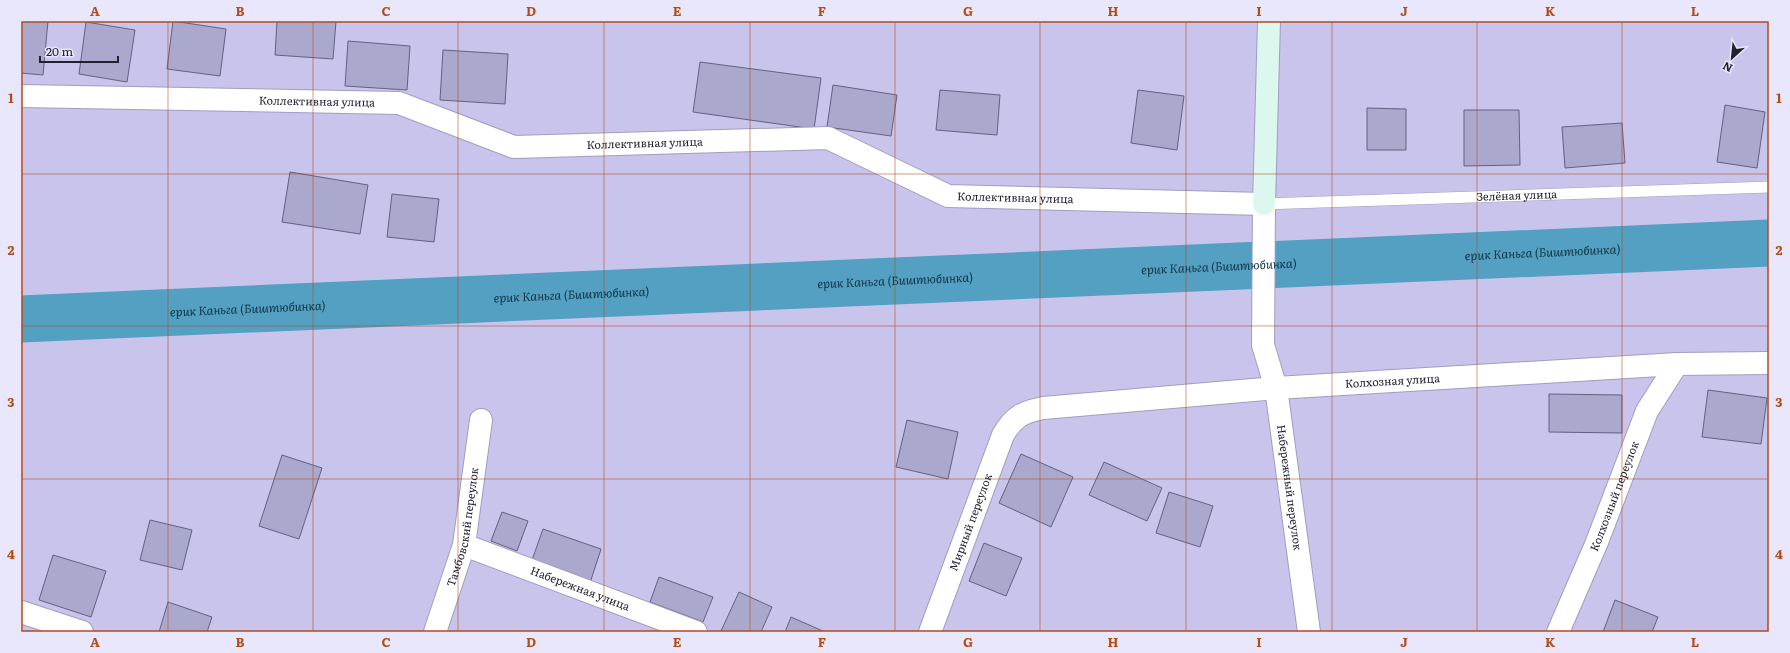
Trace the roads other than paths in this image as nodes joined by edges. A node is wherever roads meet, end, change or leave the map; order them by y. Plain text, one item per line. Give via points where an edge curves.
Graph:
1 (1269, 21) edge
2 (21, 96) edge
3 (1769, 187) edge
4 (1264, 204) junction
5 (1769, 363) edge
6 (1677, 364) junction
7 (1276, 388) junction
8 (1018, 416) joint
9 (481, 420) dead end
10 (464, 545) junction
11 (21, 612) edge
12 (82, 632) edge
13 (435, 632) edge
14 (696, 632) edge
15 (930, 632) edge
16 (1309, 632) edge
17 (1558, 632) edge

1 - 4 street
2 - 4 street, Коллективная улица via 399,103 514,147 828,138 948,196
3 - 4 lane, Зелёная улица
4 - 7 street, Набережный переулок via 1263,345
5 - 6 street, Колхозная улица
6 - 7 street, Колхозная улица
6 - 17 street, Колхозный переулок via 1647,411 1597,542
7 - 8 street, Колхозная улица via 1043,408
7 - 16 street, Набережный переулок
8 - 15 street, Мирный переулок via 1009,424 1003,435
9 - 10 street, Тамбовский переулок
10 - 13 street, Тамбовский переулок
10 - 14 street, Набережная улица
11 - 12 street

